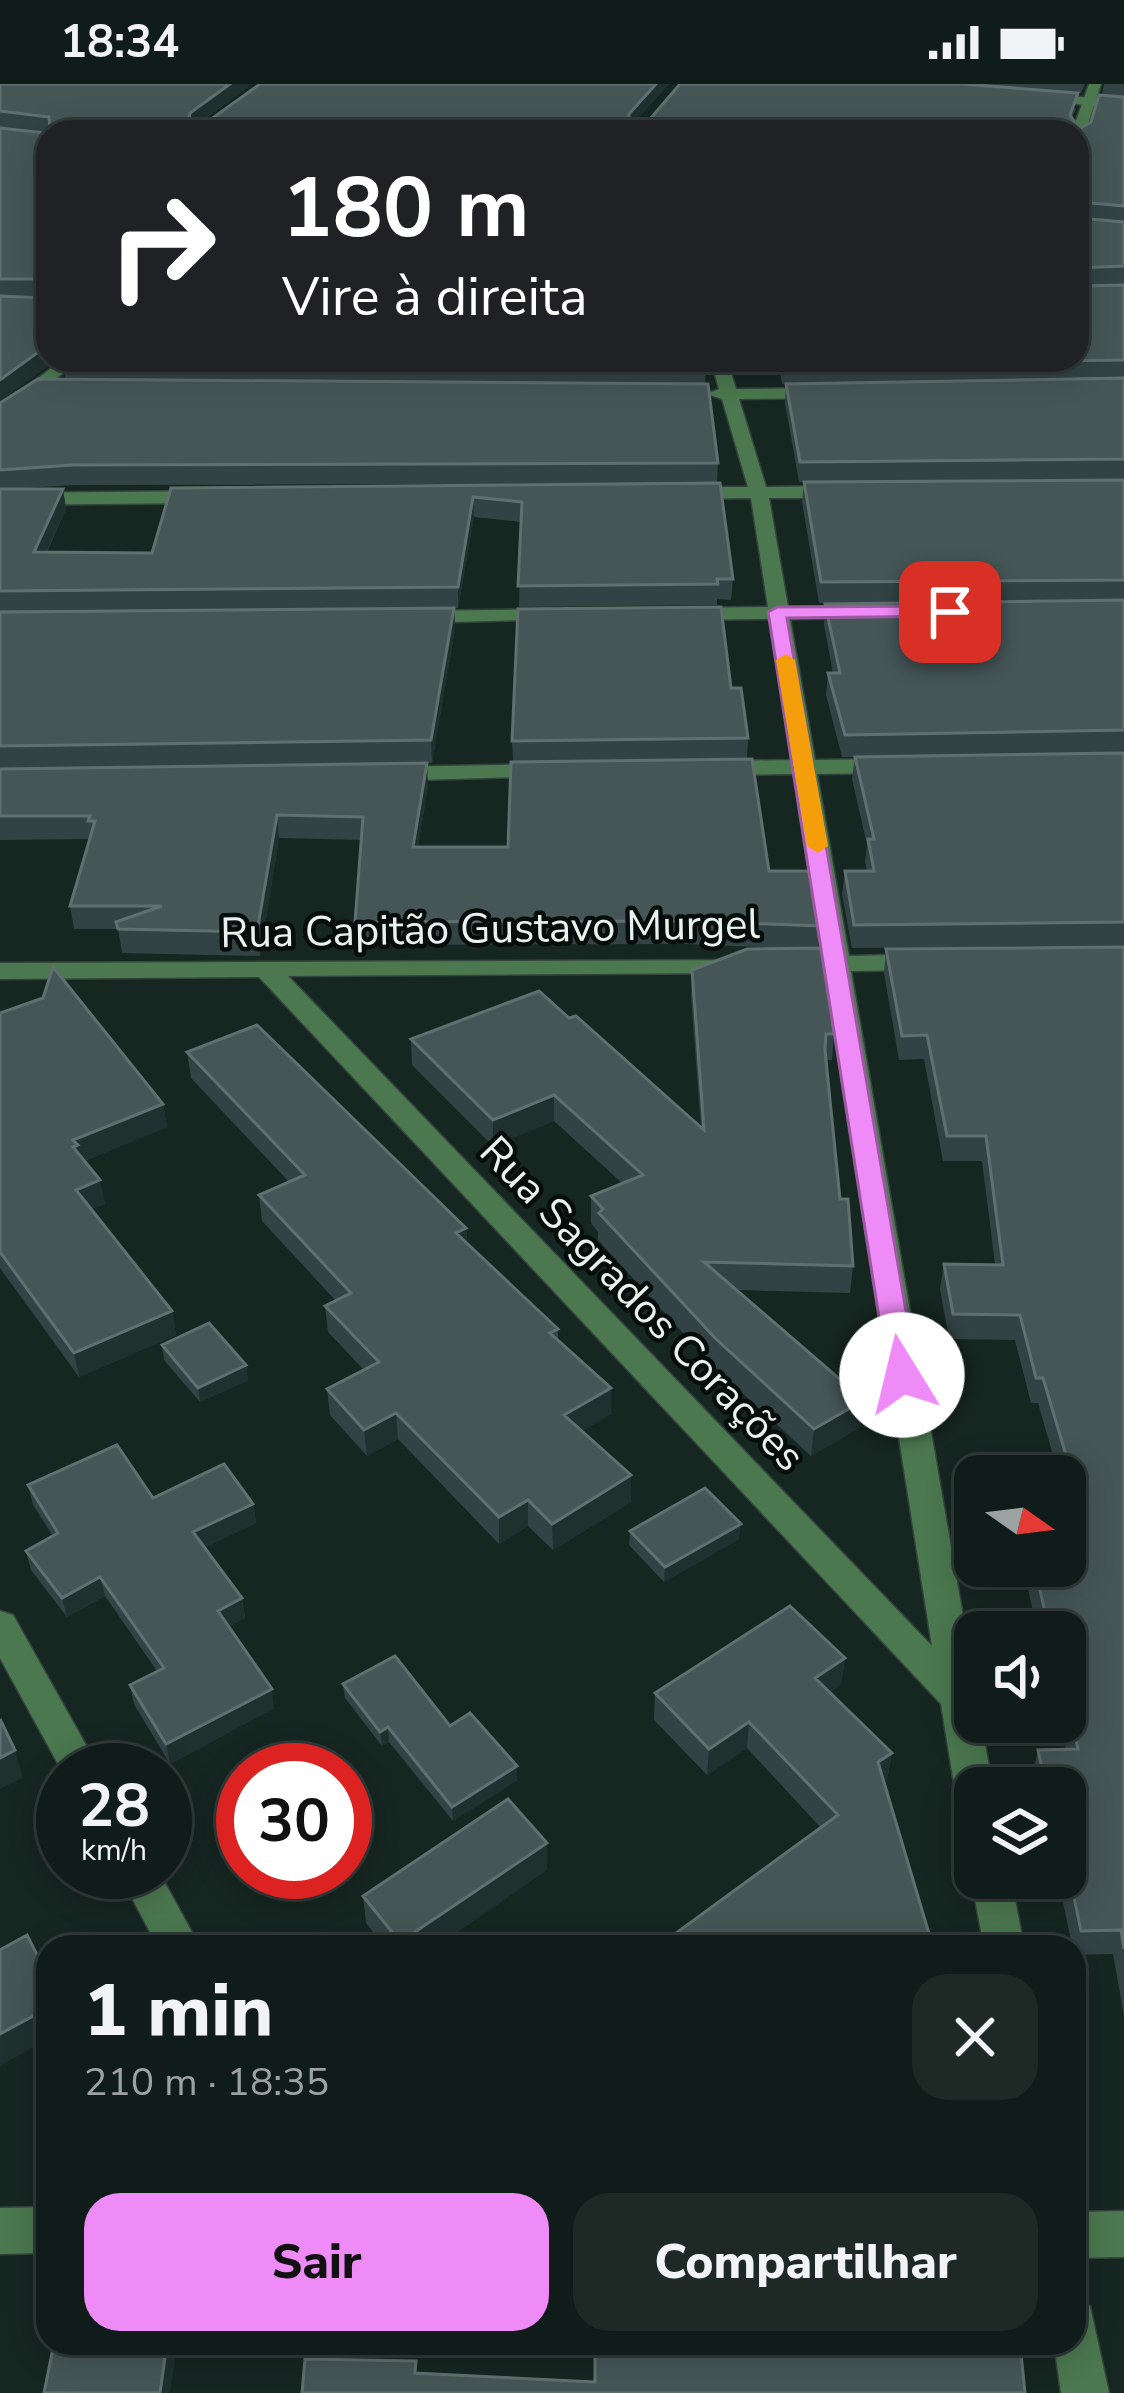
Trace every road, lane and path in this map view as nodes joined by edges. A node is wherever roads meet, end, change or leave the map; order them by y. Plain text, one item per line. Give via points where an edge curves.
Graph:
1 (1095, 84) edge
2 (1016, 95) edge
3 (1089, 101) junction
4 (1124, 104) edge
5 (1082, 120) edge
6 (58, 372) edge
7 (723, 372) edge
8 (37, 388) junction
9 (61, 388) edge
10 (847, 392) edge
11 (707, 394) edge
12 (731, 394) junction
13 (0, 415) edge
14 (873, 491) edge
15 (759, 493) junction
16 (664, 494) edge
17 (237, 497) edge
18 (0, 499) edge
19 (777, 612) junction
20 (892, 612) edge
21 (659, 614) edge
22 (589, 615) edge
23 (400, 618) edge
24 (920, 766) edge
25 (806, 767) junction
26 (688, 769) edge
27 (569, 771) edge
28 (356, 774) edge
29 (946, 962) edge
30 (835, 964) junction
31 (0, 971) edge
32 (268, 971) junction
33 (0, 1625) edge
34 (954, 1688) edge
35 (954, 1693) edge
36 (66, 1743) edge
37 (153, 1899) edge
38 (995, 1899) edge
39 (173, 1935) edge
40 (1002, 1935) edge
41 (36, 2230) edge
42 (0, 2231) edge
43 (1124, 2234) edge
44 (1086, 2235) edge
45 (1079, 2355) edge
46 (1085, 2393) edge

1 - 3 street
2 - 3 street
3 - 4 street
3 - 5 street
6 - 8 street
7 - 12 street
8 - 9 street
8 - 13 street
10 - 12 street
11 - 12 street
12 - 15 street
14 - 15 street
15 - 16 street
15 - 19 street
17 - 18 street
19 - 20 street
19 - 21 street
19 - 25 street
22 - 23 street
24 - 25 street
25 - 26 street
25 - 30 street
27 - 28 street
29 - 30 street, Rua Capitão Gustavo Murgel
30 - 32 street, Rua Capitão Gustavo Murgel
30 - 34 street
31 - 32 street, Rua Capitão Gustavo Murgel
32 - 35 street, Rua Sagrados Corações
33 - 36 street
37 - 39 street
38 - 40 street
41 - 42 street
43 - 44 street
45 - 46 street

